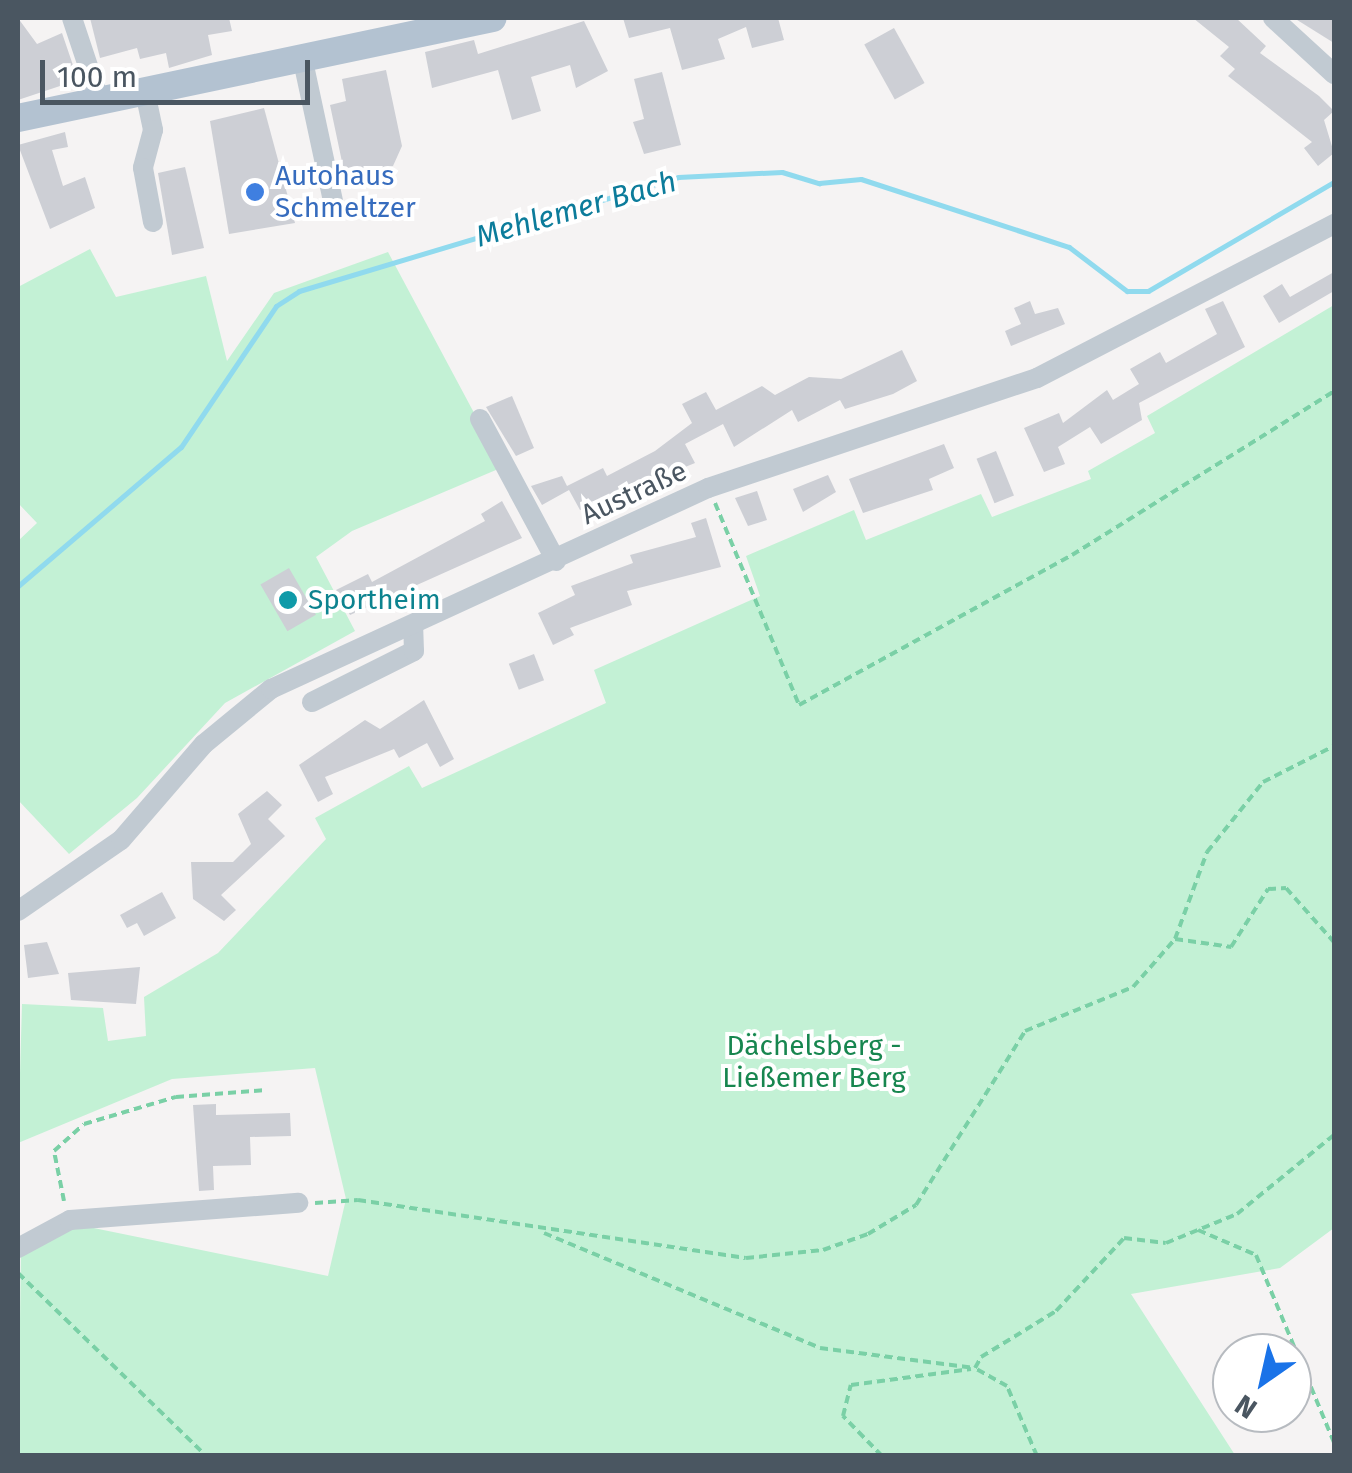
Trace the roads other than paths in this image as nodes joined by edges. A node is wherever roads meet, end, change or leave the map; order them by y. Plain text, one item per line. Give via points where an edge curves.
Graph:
1 (72, 18) edge
2 (493, 18) edge
3 (1273, 18) edge
4 (302, 61) junction
5 (1334, 74) edge
6 (146, 92) junction
7 (100, 102) junction
8 (18, 118) edge
9 (333, 201) dead end
10 (153, 222) dead end
11 (1334, 224) edge
12 (480, 419) dead end
13 (556, 561) junction
14 (414, 627) junction
15 (312, 702) dead end
16 (18, 910) edge
17 (298, 1204) road end
18 (18, 1248) edge

1 - 7 street
2 - 4 main road
3 - 5 street
4 - 6 main road
4 - 9 street
6 - 7 main road
6 - 10 street via 153,130 142,168
7 - 8 main road
11 - 13 street, Austraße via 1037,378 708,488
12 - 13 street
13 - 14 street, Austraße
14 - 15 street via 414,651
14 - 16 street, Austraße via 271,689 204,744 122,840
17 - 18 street via 70,1220

